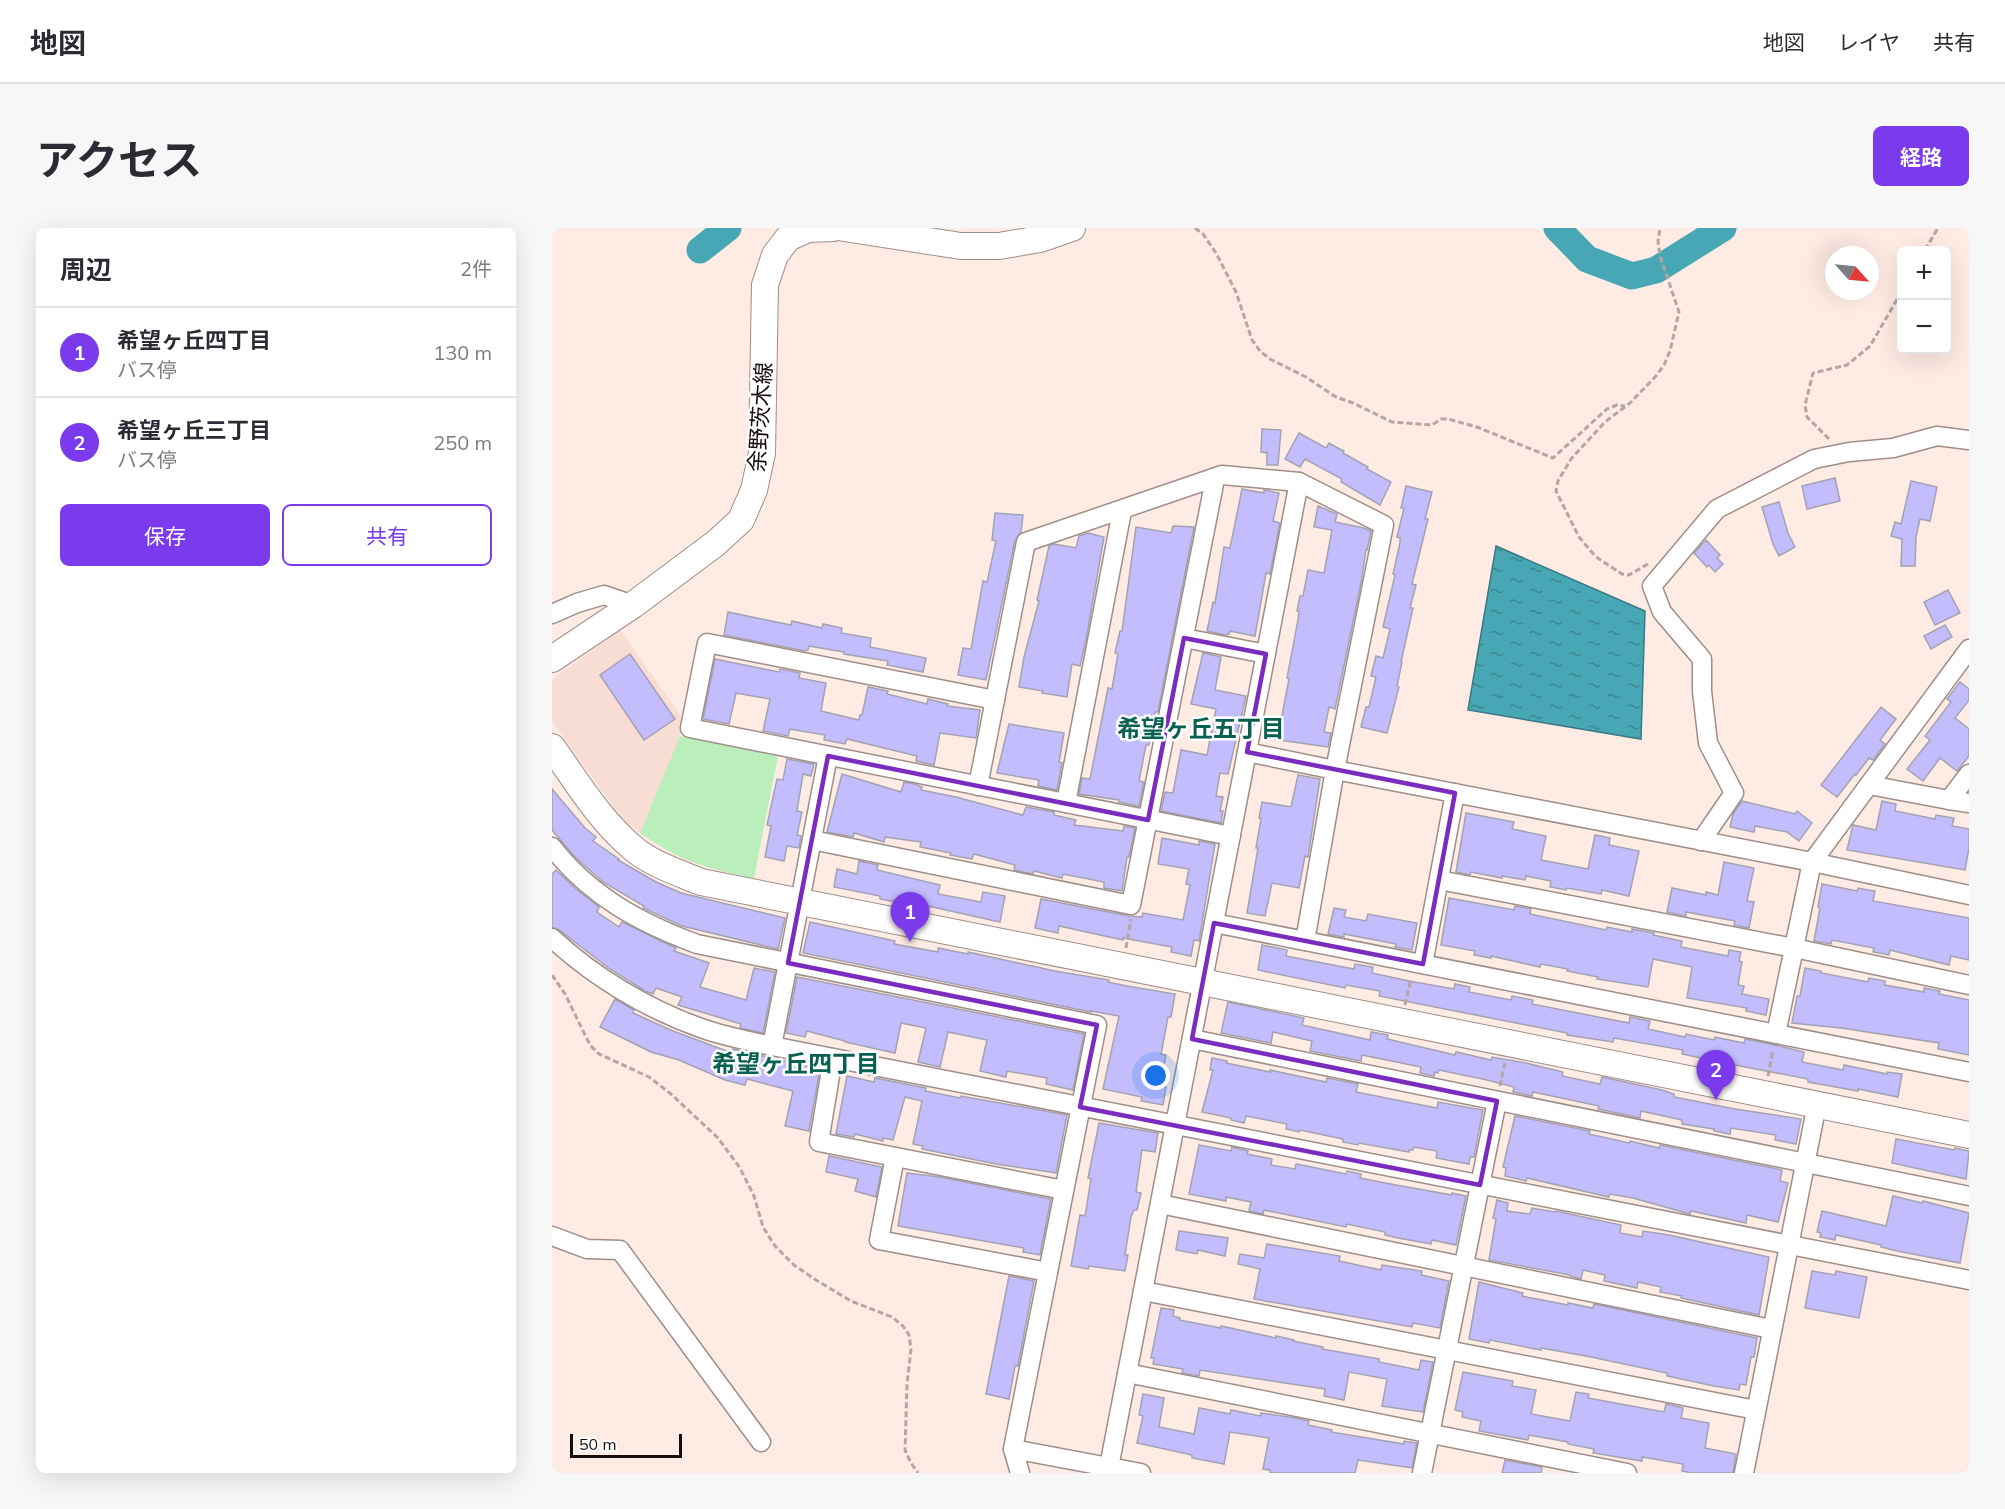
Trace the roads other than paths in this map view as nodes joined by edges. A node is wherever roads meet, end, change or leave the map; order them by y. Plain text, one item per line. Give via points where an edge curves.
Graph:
1 (833, 228) edge
2 (843, 228) edge
3 (1072, 228) edge
4 (1969, 440) edge
5 (1215, 479) junction
6 (1299, 482) junction
7 (1122, 511) junction
8 (633, 605) junction
9 (552, 614) edge
10 (1184, 638) junction
11 (1969, 649) edge
12 (1266, 654) junction
13 (552, 659) edge
14 (995, 700) junction
15 (552, 747) edge
16 (1247, 752) junction
17 (828, 756) junction
18 (1335, 770) junction
19 (1969, 774) edge
20 (1869, 785) junction
21 (978, 786) junction
22 (1455, 793) junction
23 (1949, 800) junction
24 (1066, 803) junction
25 (1969, 803) edge
26 (1148, 820) junction
27 (1231, 836) junction
28 (812, 840) junction
29 (1701, 841) junction
30 (552, 847) edge
31 (1812, 862) junction
32 (1439, 880) junction
33 (1969, 896) edge
34 (800, 902) junction
35 (1214, 923) junction
36 (552, 938) edge
37 (1305, 941) junction
38 (1794, 948) junction
39 (788, 963) junction
40 (1419, 963) junction
41 (1203, 982) junction
42 (1969, 985) edge
43 (1776, 1034) junction
44 (1192, 1039) junction
45 (772, 1047) junction
46 (833, 1059) junction
47 (1969, 1072) edge
48 (1497, 1101) junction
49 (1817, 1104) junction
50 (1080, 1107) junction
51 (1175, 1125) junction
52 (1969, 1134) edge
53 (896, 1157) junction
54 (1805, 1163) junction
55 (1480, 1185) junction
56 (1064, 1190) junction
57 (1969, 1196) edge
58 (1160, 1204) junction
59 (552, 1236) edge
60 (1789, 1245) junction
61 (1464, 1266) junction
62 (1048, 1272) junction
63 (1969, 1280) edge
64 (1143, 1291) junction
65 (1771, 1329) junction
66 (1447, 1350) junction
67 (1127, 1373) junction
68 (1756, 1410) junction
69 (1430, 1434) junction
70 (761, 1442) dead end
71 (1013, 1449) junction
72 (1109, 1467) junction
73 (1020, 1473) edge
74 (1141, 1473) edge
75 (1422, 1473) edge
76 (1627, 1473) edge
77 (1744, 1473) edge

1 - 8 street, 余野茨木線 via 808,229 788,238 775,255 765,285 762,453 754,490 741,520
2 - 3 street via 961,246 999,246 1040,239
4 - 29 street via 1937,436 1893,448 1814,459 1717,509 1652,586 1662,612 1701,659 1708,743 1734,793
5 - 6 street via 1222,475
5 - 7 street
5 - 10 street
6 - 12 street
6 - 18 street via 1384,525
7 - 14 street via 1026,542
7 - 24 street
8 - 9 street via 604,595
8 - 13 street, 余野茨木線
10 - 12 street
10 - 26 street
11 - 20 street
12 - 16 street
14 - 17 street via 707,644 690,729
14 - 21 street
15 - 34 street via 603,818 635,850 701,882
16 - 18 street
16 - 27 street
17 - 21 street
17 - 28 street
18 - 22 street
18 - 37 street
19 - 23 street
20 - 23 street
20 - 31 street
21 - 24 street
22 - 29 street
22 - 32 street
23 - 25 street
24 - 26 street
26 - 27 street
26 - 28 street via 1131,905
27 - 35 street
28 - 34 street
29 - 31 street
30 - 39 street via 615,906 656,928 697,944
31 - 33 street
31 - 38 street
32 - 38 street
32 - 40 street
34 - 39 street
34 - 41 street
35 - 37 street
35 - 41 street
36 - 45 street via 601,977 649,1006 701,1029
37 - 40 street
38 - 42 street
38 - 43 street
39 - 45 street
39 - 50 street via 1096,1025
40 - 43 street
41 - 44 street
41 - 49 street
43 - 47 street
44 - 48 street
44 - 51 street
45 - 46 street
46 - 50 street
46 - 53 street via 819,1143
48 - 54 street
48 - 55 street
49 - 52 street
49 - 54 street
50 - 51 street
50 - 56 street
51 - 55 street
51 - 58 street
53 - 56 street
53 - 62 street via 879,1240
54 - 57 street
54 - 60 street
55 - 60 street
55 - 61 street
56 - 62 street
58 - 61 street
58 - 64 street
59 - 70 street via 587,1249 620,1250
60 - 63 street
60 - 65 street
61 - 65 street
61 - 66 street
62 - 71 street
64 - 66 street
64 - 67 street
65 - 68 street
66 - 68 street
66 - 69 street
67 - 69 street
67 - 72 street
68 - 77 street
69 - 75 street
69 - 76 street
71 - 72 street
71 - 73 street
72 - 74 street

